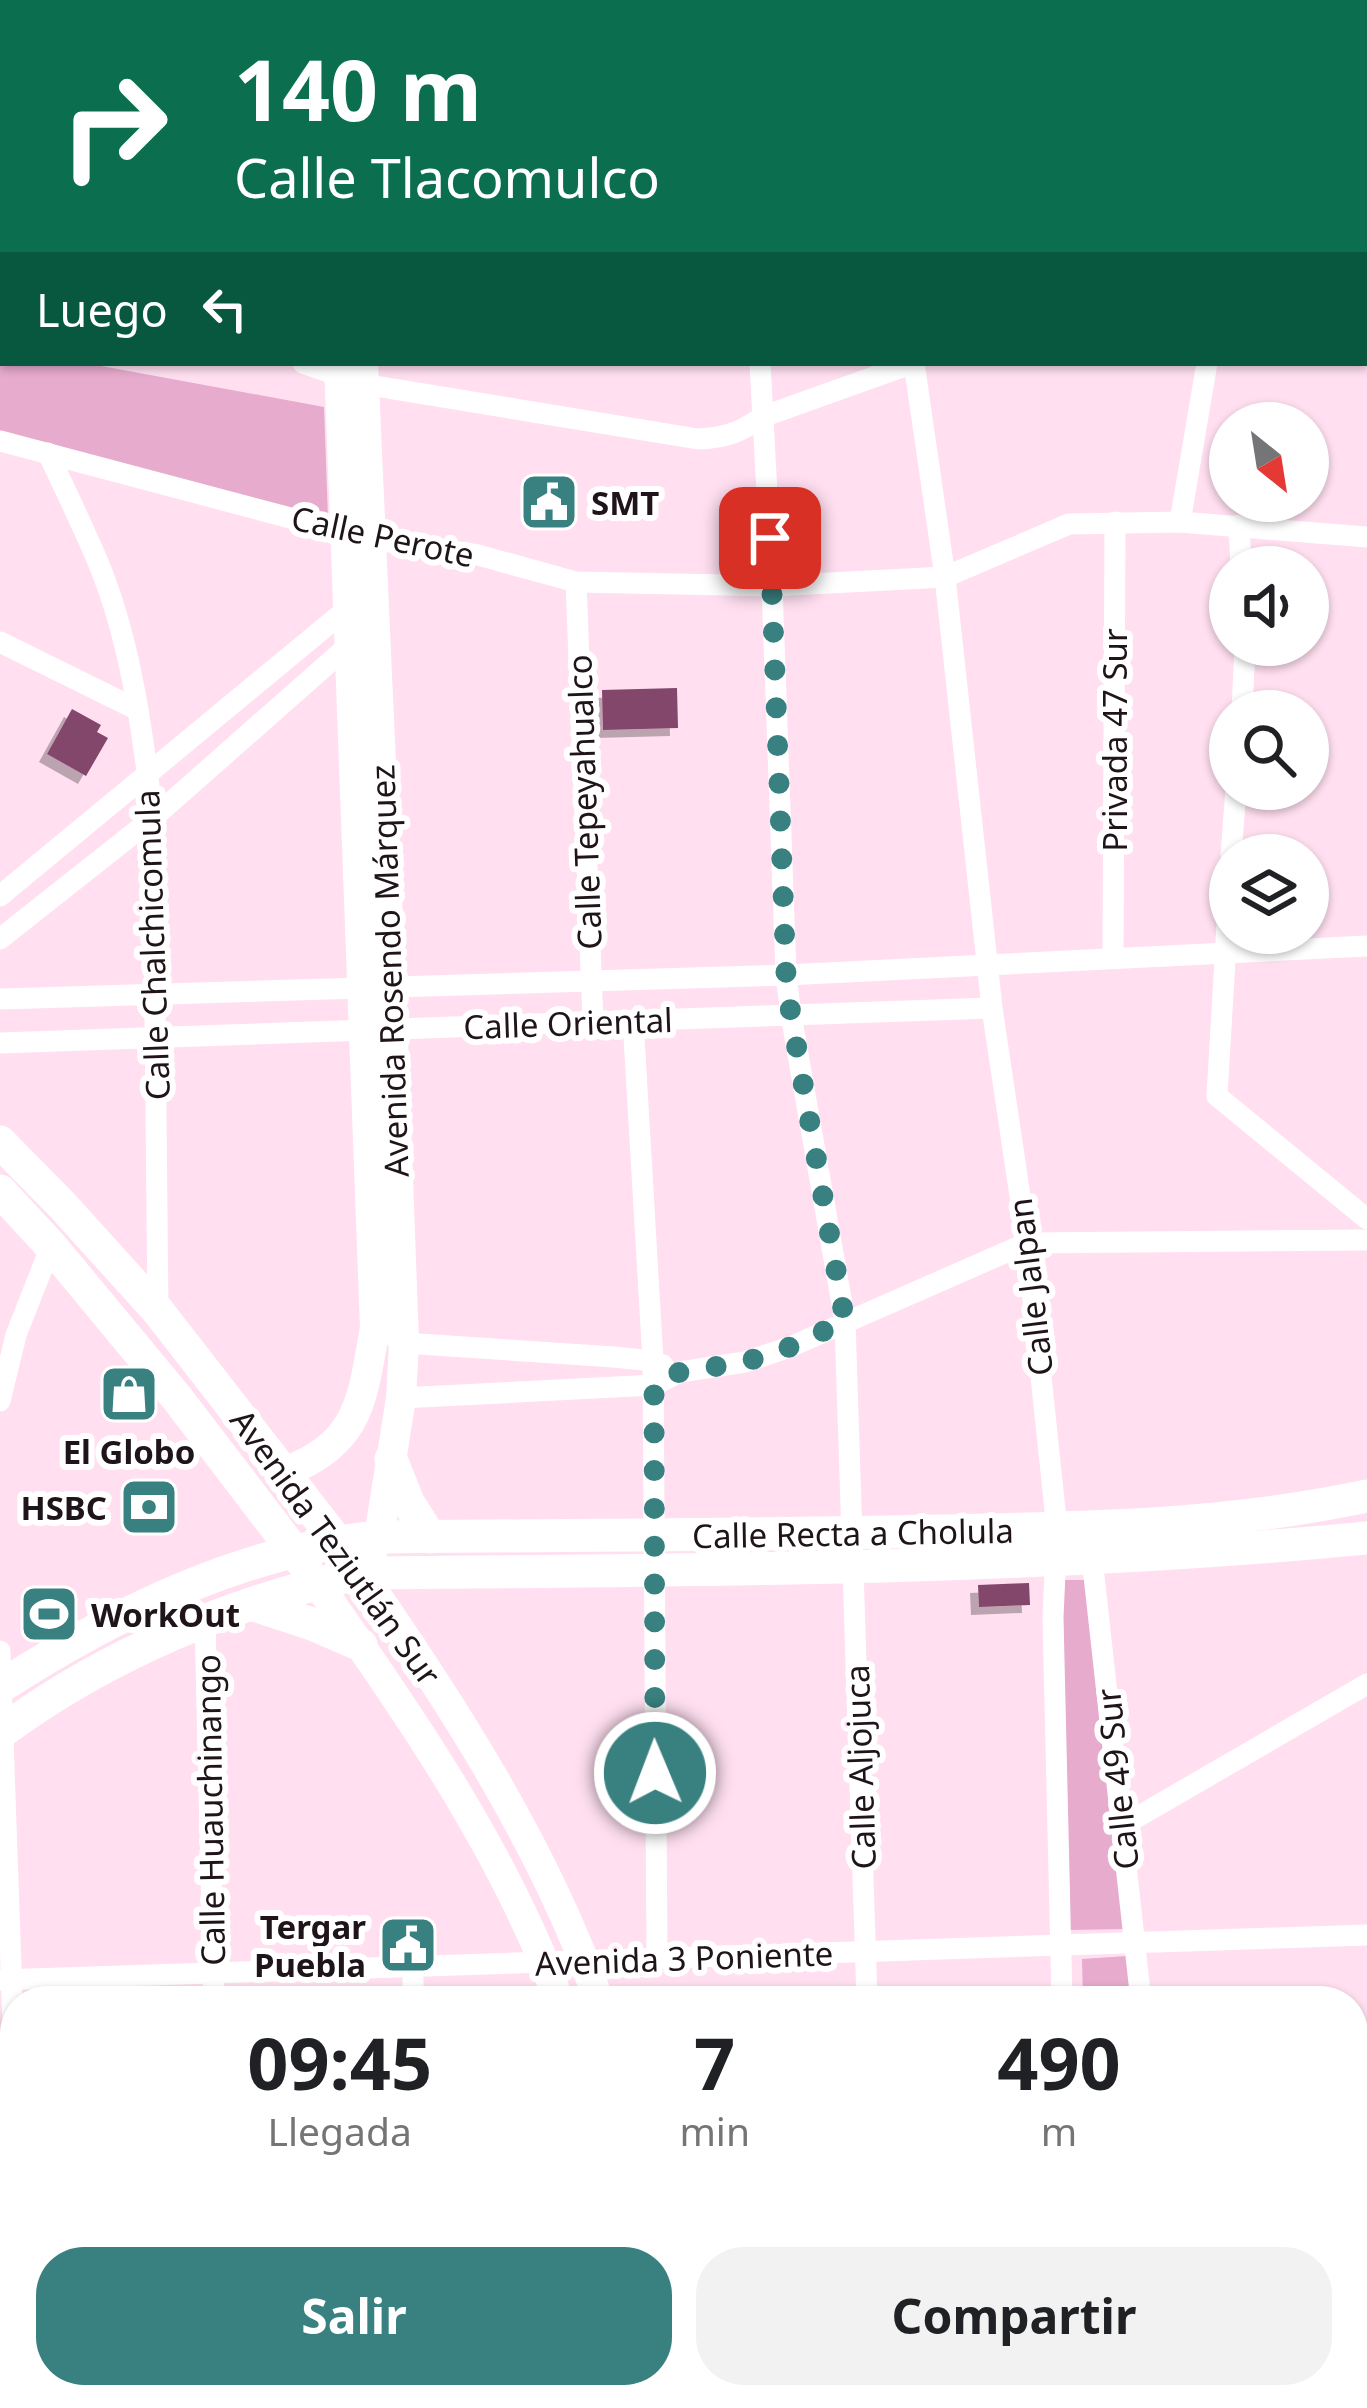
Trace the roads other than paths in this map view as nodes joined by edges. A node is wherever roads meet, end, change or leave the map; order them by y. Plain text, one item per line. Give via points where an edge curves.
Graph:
1 (319, 366) edge
2 (760, 366) edge
3 (905, 366) edge
4 (913, 366) edge
5 (1206, 366) edge
6 (351, 372) edge
7 (762, 417) junction
8 (0, 441) edge
9 (48, 453) junction
10 (1115, 522) junction
11 (1180, 522) junction
12 (1239, 525) junction
13 (357, 536) junction
14 (1367, 537) edge
15 (1240, 546) edge
16 (945, 577) junction
17 (576, 582) junction
18 (772, 586) junction
19 (364, 607) junction
20 (0, 642) edge
21 (349, 645) junction
22 (138, 710) junction
23 (147, 774) junction
24 (152, 818) junction
25 (0, 896) edge
26 (0, 940) edge
27 (1367, 946) edge
28 (1224, 955) junction
29 (1113, 958) junction
30 (988, 967) junction
31 (786, 974) junction
32 (591, 981) junction
33 (376, 987) junction
34 (154, 994) junction
35 (0, 999) edge
36 (992, 1008) junction
37 (791, 1015) junction
38 (633, 1020) junction
39 (593, 1022) junction
40 (377, 1030) junction
41 (156, 1038) junction
42 (0, 1043) edge
43 (0, 1142) edge
44 (0, 1191) edge
45 (1367, 1219) edge
46 (1367, 1240) edge
47 (1027, 1243) junction
48 (51, 1246) junction
49 (158, 1311) junction
50 (845, 1321) junction
51 (375, 1328) junction
52 (404, 1343) junction
53 (653, 1361) junction
54 (680, 1372) junction
55 (654, 1385) junction
56 (401, 1398) junction
57 (0, 1401) edge
58 (391, 1460) junction
59 (285, 1472) junction
60 (1367, 1496) edge
61 (260, 1504) junction
62 (430, 1537) junction
63 (379, 1538) junction
64 (1367, 1538) edge
65 (338, 1541) junction
66 (1056, 1544) junction
67 (854, 1550) junction
68 (296, 1552) junction
69 (653, 1554) junction
70 (1092, 1558) junction
71 (229, 1571) junction
72 (361, 1573) junction
73 (317, 1583) junction
74 (249, 1603) junction
75 (205, 1619) junction
76 (361, 1646) junction
77 (0, 1651) edge
78 (1367, 1684) edge
79 (1, 1687) edge
80 (2, 1731) edge
81 (1122, 1826) junction
82 (1367, 1935) edge
83 (1135, 1944) junction
84 (1060, 1947) junction
85 (865, 1951) junction
86 (657, 1959) junction
87 (585, 1961) junction
88 (546, 1964) junction
89 (412, 1967) junction
90 (213, 1973) junction
91 (6, 1980) edge
92 (213, 1986) edge
93 (413, 1986) edge
94 (554, 1986) edge
95 (594, 1986) edge
96 (866, 1986) edge
97 (1061, 1986) edge
98 (1139, 1986) edge

1 - 6 street
2 - 7 street, Calle Aljojuca
3 - 7 street
4 - 16 street, Calle Jalpan
5 - 11 street
6 - 7 street via 698,439 724,438
6 - 13 main road, Avenida Rosendo Márquez
7 - 18 street, Calle Aljojuca
8 - 9 street, Calle Perote
9 - 13 street, Calle Perote
9 - 22 street, Calle Chalchicomula via 102,573
10 - 11 street
10 - 16 street via 1069,524
10 - 29 street, Privada 47 Sur
11 - 12 street
12 - 14 street
12 - 15 street
13 - 17 street, Calle Perote via 478,555
13 - 19 main road, Avenida Rosendo Márquez
16 - 18 street, Calle Perote
16 - 30 street, Calle Jalpan
17 - 18 street, Calle Perote
17 - 32 street, Calle Tepeyahualco
18 - 31 street, Calle Aljojuca
19 - 21 main road, Avenida Rosendo Márquez
19 - 23 street
19 - 33 main road, Avenida Rosendo Márquez
20 - 22 street
21 - 24 street
21 - 33 main road, Avenida Rosendo Márquez
22 - 23 street, Calle Chalchicomula
23 - 24 street, Calle Chalchicomula
23 - 25 street
24 - 26 street
24 - 34 street, Calle Chalchicomula
27 - 28 street, Calle Oriental
28 - 29 street, Calle Oriental
28 - 45 street via 1217,1096
29 - 30 street, Calle Oriental
30 - 31 street, Calle Oriental
30 - 36 street, Calle Jalpan
31 - 32 street, Calle Oriental
31 - 37 street, Calle Aljojuca
32 - 33 street, Calle Oriental
32 - 39 street, Calle Tepeyahualco
33 - 34 street, Calle Oriental
33 - 40 main road, Avenida Rosendo Márquez
34 - 35 street, Calle Oriental
34 - 41 street, Calle Chalchicomula
36 - 37 street, Calle Oriental
36 - 47 street, Calle Jalpan
37 - 38 street, Calle Oriental
37 - 50 street, Calle Aljojuca
38 - 39 street, Calle Oriental
38 - 53 street
39 - 40 street, Calle Oriental
40 - 41 street, Calle Oriental
40 - 51 main road, Avenida Rosendo Márquez
40 - 52 main road, Avenida Rosendo Márquez
41 - 42 street, Calle Oriental
41 - 49 street, Calle Chalchicomula
43 - 49 main road, Avenida Teziutlán Sur
44 - 48 main road, Avenida Teziutlán Sur
46 - 47 street
47 - 50 street
47 - 66 street, Calle Jalpan
48 - 57 street
48 - 61 main road, Avenida Teziutlán Sur
49 - 59 main road, Avenida Teziutlán Sur
50 - 54 street via 745,1362
50 - 67 street, Calle Aljojuca
51 - 52 street
51 - 59 main road, Avenida Rosendo Márquez via 352,1421 315,1461
52 - 53 street
52 - 56 main road, Avenida Rosendo Márquez
53 - 54 street
53 - 55 street
54 - 55 street
55 - 56 street
55 - 69 street
56 - 58 main road, Avenida Rosendo Márquez
58 - 62 main road
58 - 63 main road, Avenida Rosendo Márquez
59 - 65 main road, Avenida Teziutlán Sur
60 - 66 main road, Calle Recta a Cholula
61 - 68 main road, Avenida Teziutlán Sur
61 - 71 main road
62 - 63 main road, Calle Recta a Cholula
62 - 69 main road, Calle Recta a Cholula
63 - 65 main road, Calle Recta a Cholula
63 - 72 main road, Avenida Rosendo Márquez
64 - 70 main road, Calle Recta a Cholula
65 - 68 main road, Calle Recta a Cholula
65 - 72 main road, Avenida Teziutlán Sur
66 - 67 main road, Calle Recta a Cholula
66 - 70 main road, Calle Recta a Cholula
66 - 84 street, Calle Jalpan
67 - 69 main road, Calle Recta a Cholula
67 - 85 street, Calle Aljojuca
68 - 71 main road, Calle Recta a Cholula
68 - 73 main road, Avenida Teziutlán Sur
69 - 72 main road, Calle Recta a Cholula
69 - 86 street
70 - 81 street, Calle 49 Sur
71 - 79 main road, Calle Recta a Cholula via 86,1634
72 - 73 main road, Calle Recta a Cholula
72 - 87 main road, Avenida Teziutlán Sur via 491,1774
73 - 74 main road, Calle Recta a Cholula
73 - 76 main road, Avenida Teziutlán Sur
74 - 75 main road, Calle Recta a Cholula
74 - 76 main road
75 - 80 main road, Calle Recta a Cholula
75 - 90 street, Calle Huauchinango
76 - 88 main road, Avenida Teziutlán Sur via 459,1793
77 - 79 street
78 - 81 street
79 - 80 street
80 - 91 street
81 - 83 street, Calle 49 Sur
82 - 83 street, Avenida 3 Poniente
83 - 84 street, Avenida 3 Poniente
83 - 98 street, Calle 49 Sur
84 - 85 street, Avenida 3 Poniente
84 - 97 street, Calle Jalpan
85 - 86 street, Avenida 3 Poniente
85 - 96 street, Calle Aljojuca
86 - 87 street, Avenida 3 Poniente
87 - 88 street, Avenida 3 Poniente
87 - 95 main road, Avenida Teziutlán Sur
88 - 89 street, Avenida 3 Poniente
88 - 94 main road, Avenida Teziutlán Sur
89 - 90 street, Avenida 3 Poniente
89 - 93 street
90 - 91 street, Avenida 3 Poniente
90 - 92 street, Calle Huauchinango

